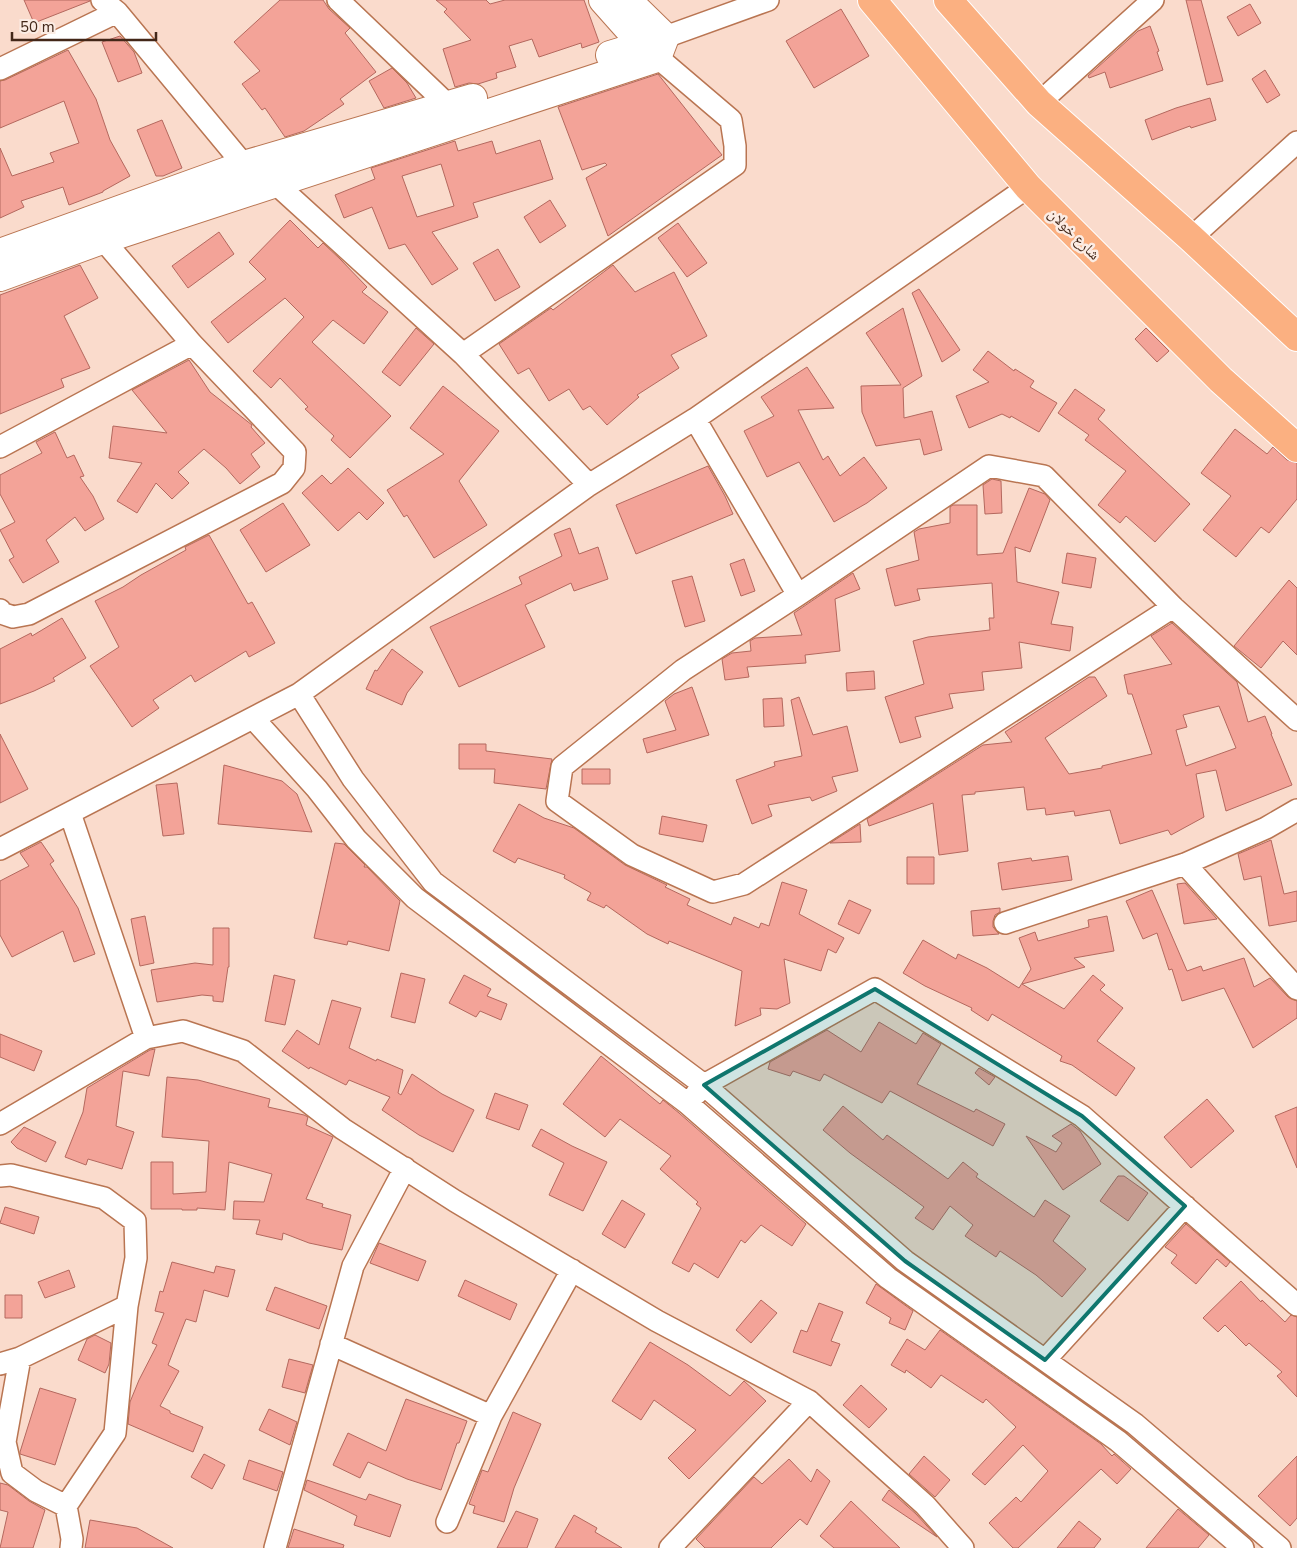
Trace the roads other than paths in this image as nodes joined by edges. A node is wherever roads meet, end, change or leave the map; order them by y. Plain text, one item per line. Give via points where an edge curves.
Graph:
1 (338, 0) edge
2 (603, 0) edge
3 (627, 0) edge
4 (768, 0) edge
5 (872, 0) edge
6 (948, 0) edge
7 (1153, 0) edge
8 (109, 6) edge
9 (655, 47) junction
10 (0, 69) edge
11 (1039, 103) junction
12 (448, 106) junction
13 (1297, 142) edge
14 (244, 165) junction
15 (274, 182) junction
16 (1028, 188) junction
17 (95, 230) junction
18 (1191, 238) junction
19 (0, 253) edge
20 (0, 277) edge
21 (1297, 337) edge
22 (192, 344) junction
23 (463, 354) junction
24 (695, 419) junction
25 (0, 447) edge
26 (1297, 448) edge
27 (589, 485) junction
28 (798, 595) junction
29 (1173, 606) junction
30 (0, 610) edge
31 (299, 694) junction
32 (253, 718) junction
33 (1297, 720) edge
34 (1297, 810) edge
35 (70, 813) junction
36 (0, 850) edge
37 (1185, 864) junction
38 (1005, 923) dead end
39 (1297, 989) edge
40 (146, 1038) junction
41 (704, 1085) junction
42 (687, 1103) junction
43 (0, 1124) edge
44 (405, 1168) junction
45 (0, 1176) edge
46 (1185, 1206) junction
47 (572, 1270) junction
48 (1297, 1305) edge
49 (127, 1306) junction
50 (331, 1344) junction
51 (1045, 1360) junction
52 (10, 1361) edge
53 (809, 1401) junction
54 (491, 1416) junction
55 (66, 1506) junction
56 (447, 1522) dead end
57 (1235, 1545) edge
58 (71, 1548) edge
59 (275, 1548) edge
60 (670, 1548) edge
61 (963, 1548) edge
62 (1280, 1548) edge

1 - 12 street
2 - 9 street
3 - 9 street
4 - 9 street
5 - 16 main road, شارع خولان
6 - 11 main road
7 - 11 street
8 - 10 street
8 - 14 street
9 - 12 street
9 - 15 street
9 - 23 street via 731,120 735,165
11 - 18 main road
12 - 14 street
13 - 18 street
14 - 15 street
14 - 17 street
15 - 17 street
15 - 23 street
16 - 24 street
16 - 26 main road, شارع خولان via 1221,380
17 - 19 street
17 - 20 street
17 - 22 street
18 - 21 main road
22 - 25 street
22 - 30 street via 294,452 294,468 282,483 29,614 13,617
23 - 27 street
24 - 27 street
24 - 28 street
27 - 31 street
28 - 29 street via 989,466 1044,476
28 - 29 street via 683,670 562,767 557,802 632,855 713,892 744,884
29 - 33 street
31 - 32 street
31 - 41 street via 353,779 433,882
32 - 35 street
32 - 42 street via 317,789 356,839 415,898
34 - 37 street via 1266,828
35 - 36 street
35 - 40 street
37 - 38 street
37 - 39 street
40 - 43 street
40 - 44 street via 183,1031 243,1051 343,1129
41 - 42 street
41 - 46 street via 875,989 1082,1116
41 - 51 street via 905,1261
42 - 57 street via 888,1278 1118,1441
44 - 47 street
44 - 50 street via 353,1266
45 - 49 street via 11,1175 104,1198 135,1220 136,1258
46 - 48 street
46 - 51 street
47 - 53 street via 657,1321
47 - 54 street
49 - 52 street
49 - 55 street via 115,1433
50 - 54 street
50 - 59 street
51 - 62 street via 1135,1424
52 - 55 street via 5,1442 12,1473 36,1492
53 - 60 street
53 - 61 street via 925,1505
54 - 56 street
55 - 58 street

